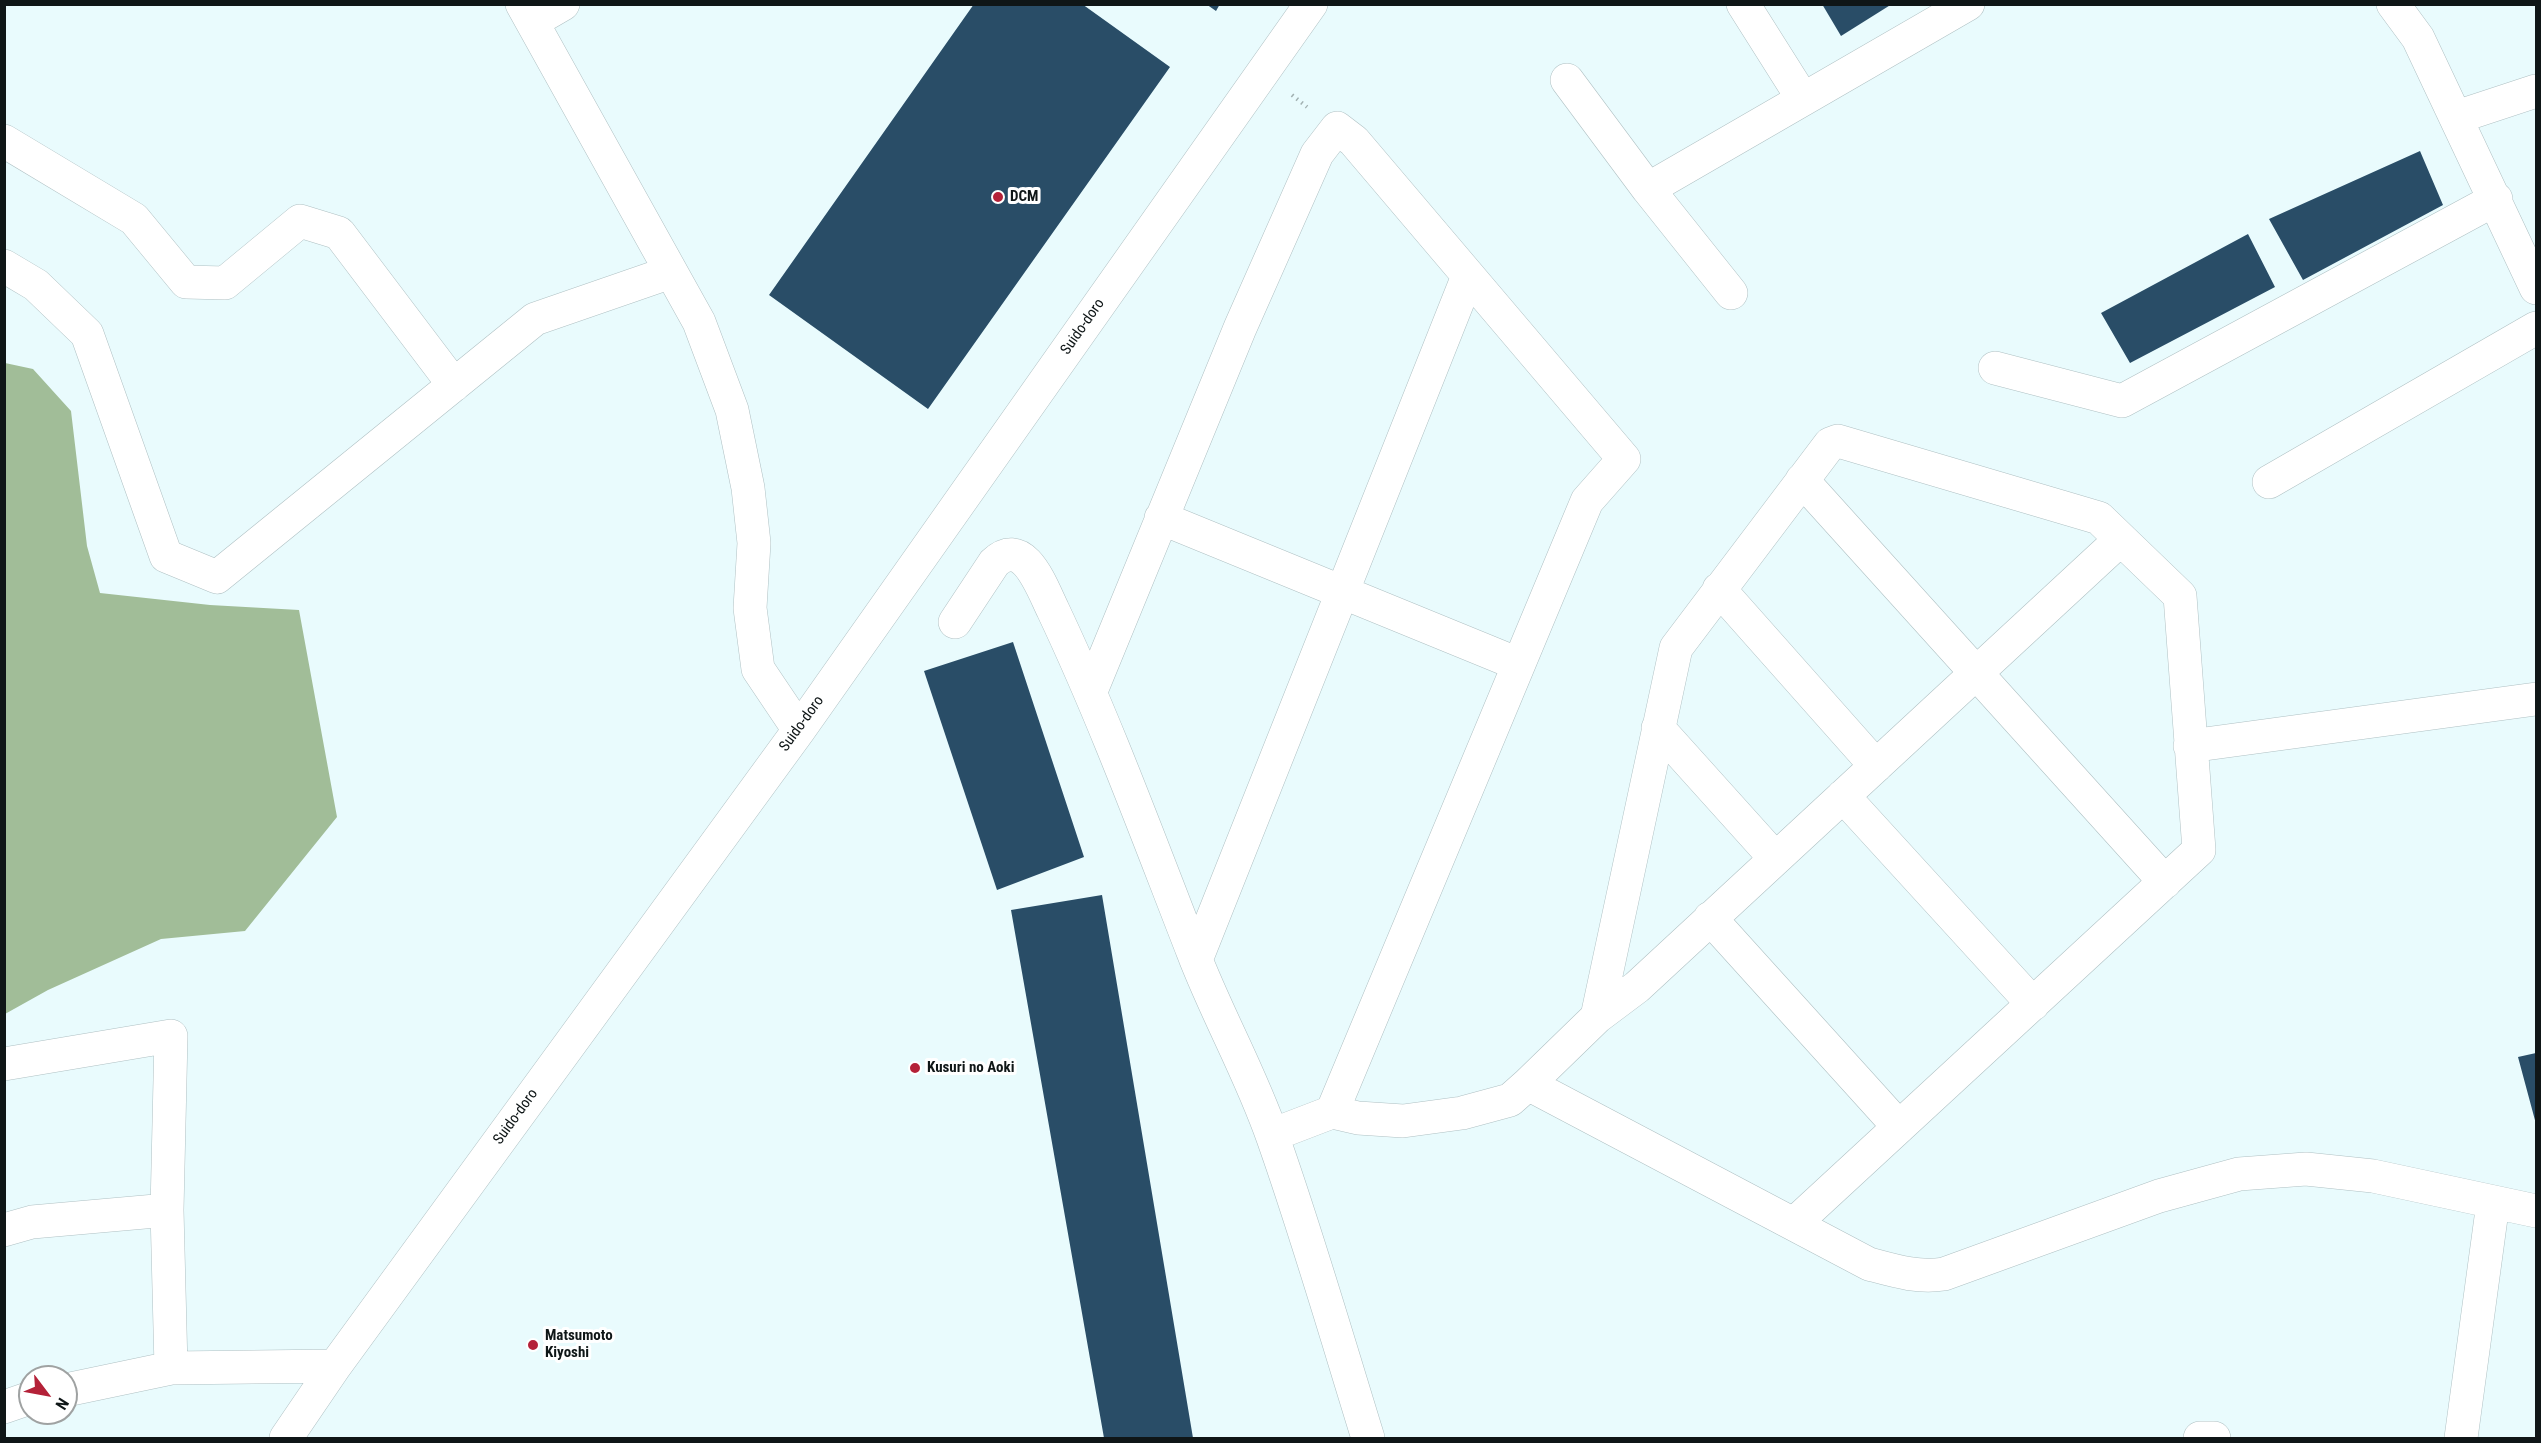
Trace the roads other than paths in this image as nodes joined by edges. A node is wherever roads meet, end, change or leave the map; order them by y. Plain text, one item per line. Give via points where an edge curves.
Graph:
1 (563, 4) edge
2 (1311, 4) edge
3 (1743, 4) edge
4 (1968, 4) edge
5 (2393, 4) edge
6 (527, 13) edge
7 (1567, 80) dead end
8 (2536, 91) edge
9 (1803, 99) junction
10 (2457, 117) junction
11 (4, 141) edge
12 (1648, 189) junction
13 (2496, 199) junction
14 (4, 266) edge
15 (671, 272) junction
16 (1468, 276) junction
17 (2536, 288) edge
18 (1731, 293) dead end
19 (2536, 328) edge
20 (1995, 368) dead end
21 (454, 385) junction
22 (1802, 480) junction
23 (2269, 482) dead end
24 (1161, 518) junction
25 (2121, 539) junction
26 (1719, 589) junction
27 (1342, 592) junction
28 (955, 622) dead end
29 (1518, 664) junction
30 (1976, 673) junction
31 (1091, 691) junction
32 (2536, 699) edge
33 (1658, 728) junction
34 (799, 729) junction
35 (2190, 746) junction
36 (1876, 766) junction
37 (1843, 796) junction
38 (1775, 858) junction
39 (2164, 882) junction
40 (1710, 918) junction
41 (1196, 960) junction
42 (2033, 1004) junction
43 (1597, 1017) junction
44 (4, 1064) edge
45 (1528, 1084) junction
46 (1332, 1112) junction
47 (1899, 1127) junction
48 (1272, 1135) junction
49 (2493, 1203) junction
50 (167, 1210) junction
51 (2536, 1211) edge
52 (1795, 1223) junction
53 (4, 1230) edge
54 (335, 1366) junction
55 (171, 1368) junction
56 (78, 1387) edge
57 (286, 1438) edge
58 (1368, 1438) edge
59 (2200, 1438) edge
60 (2214, 1438) edge
61 (2462, 1438) edge

1 - 6 street
2 - 34 street, Suido-doro
3 - 9 street
4 - 9 street
5 - 10 street via 2418,38
6 - 15 street
7 - 12 street
8 - 10 street
9 - 12 street
10 - 13 street
11 - 21 street via 134,219 186,282 225,283 300,221 339,233
12 - 18 street
13 - 17 street
13 - 20 street via 2122,401
14 - 21 street via 36,285 87,334 166,556 217,577
15 - 21 street via 535,319
15 - 34 street via 699,322 732,410 748,488 754,543 750,608 758,669
16 - 24 street via 1354,141 1337,128 1317,154
16 - 27 street
16 - 29 street via 1624,459 1587,501
19 - 23 street
22 - 25 street via 1830,444 1838,441 2099,518
22 - 26 street
22 - 30 street
24 - 27 street
24 - 31 street
25 - 30 street
25 - 35 street via 2180,596
26 - 33 street via 1676,648
26 - 36 street
27 - 29 street
27 - 41 street
28 - 31 street via 1001,556 1012,553 1022,557 1037,576
29 - 46 street
30 - 36 street
30 - 39 street
31 - 41 street
32 - 35 street
33 - 38 street
33 - 43 street
34 - 54 street, Suido-doro
35 - 39 street via 2199,850
36 - 37 street
37 - 38 street
37 - 42 street
38 - 40 street
39 - 42 street
40 - 43 street via 1637,987
40 - 47 street
41 - 48 street
42 - 47 street
43 - 45 street
44 - 50 street via 171,1036
45 - 46 street via 1510,1100 1462,1113 1403,1121
45 - 52 street
46 - 48 street
47 - 52 street
48 - 58 street
49 - 51 street
49 - 52 street via 2373,1176 2306,1170 2239,1174 2159,1196 1944,1274 1926,1277 1869,1264
49 - 61 street
50 - 53 street via 32,1222
50 - 55 street
54 - 55 street
54 - 57 street, Suido-doro
55 - 56 street
59 - 60 street

